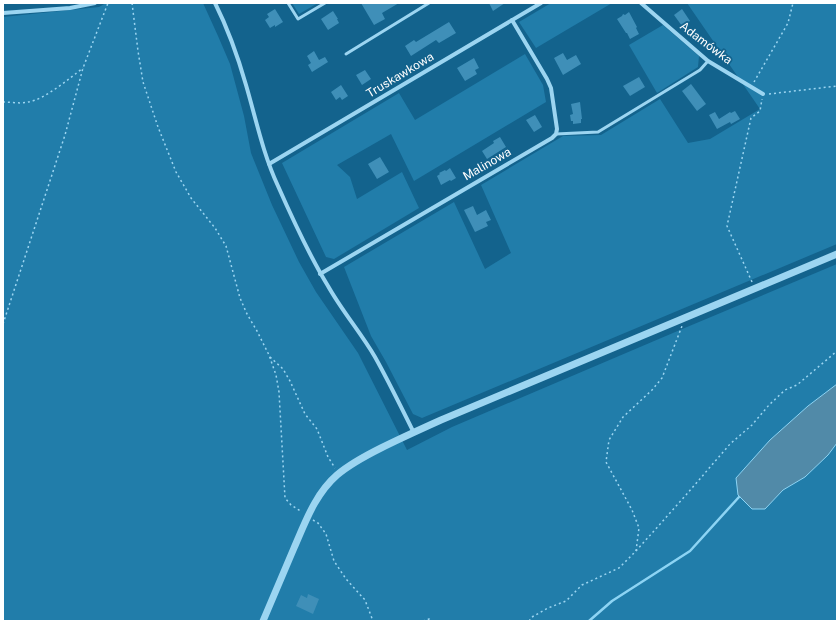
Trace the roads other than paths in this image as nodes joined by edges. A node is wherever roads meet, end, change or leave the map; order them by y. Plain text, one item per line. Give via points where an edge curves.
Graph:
1 (95, 3) edge
2 (215, 3) edge
3 (288, 3) edge
4 (325, 3) edge
5 (429, 3) edge
6 (541, 3) edge
7 (641, 3) edge
8 (3, 13) edge
9 (512, 20) junction
10 (346, 54) dead end
11 (708, 61) junction
12 (763, 94) road end
13 (556, 134) junction
14 (269, 164) junction
15 (837, 254) edge
16 (320, 274) junction
17 (414, 432) junction
18 (263, 621) edge

1 - 8 street via 70,8
2 - 14 street via 237,55
3 - 4 lane via 298,19
5 - 10 lane
6 - 9 street, Truskawkowa
7 - 11 street, Adamówka
9 - 13 street via 551,88
9 - 14 street, Truskawkowa
11 - 12 street, Adamówka
11 - 13 lane via 700,70 598,132
13 - 16 street, Malinowa
14 - 16 street
15 - 17 street
16 - 17 street via 374,356
17 - 18 street via 362,458 339,474 322,492 308,517

